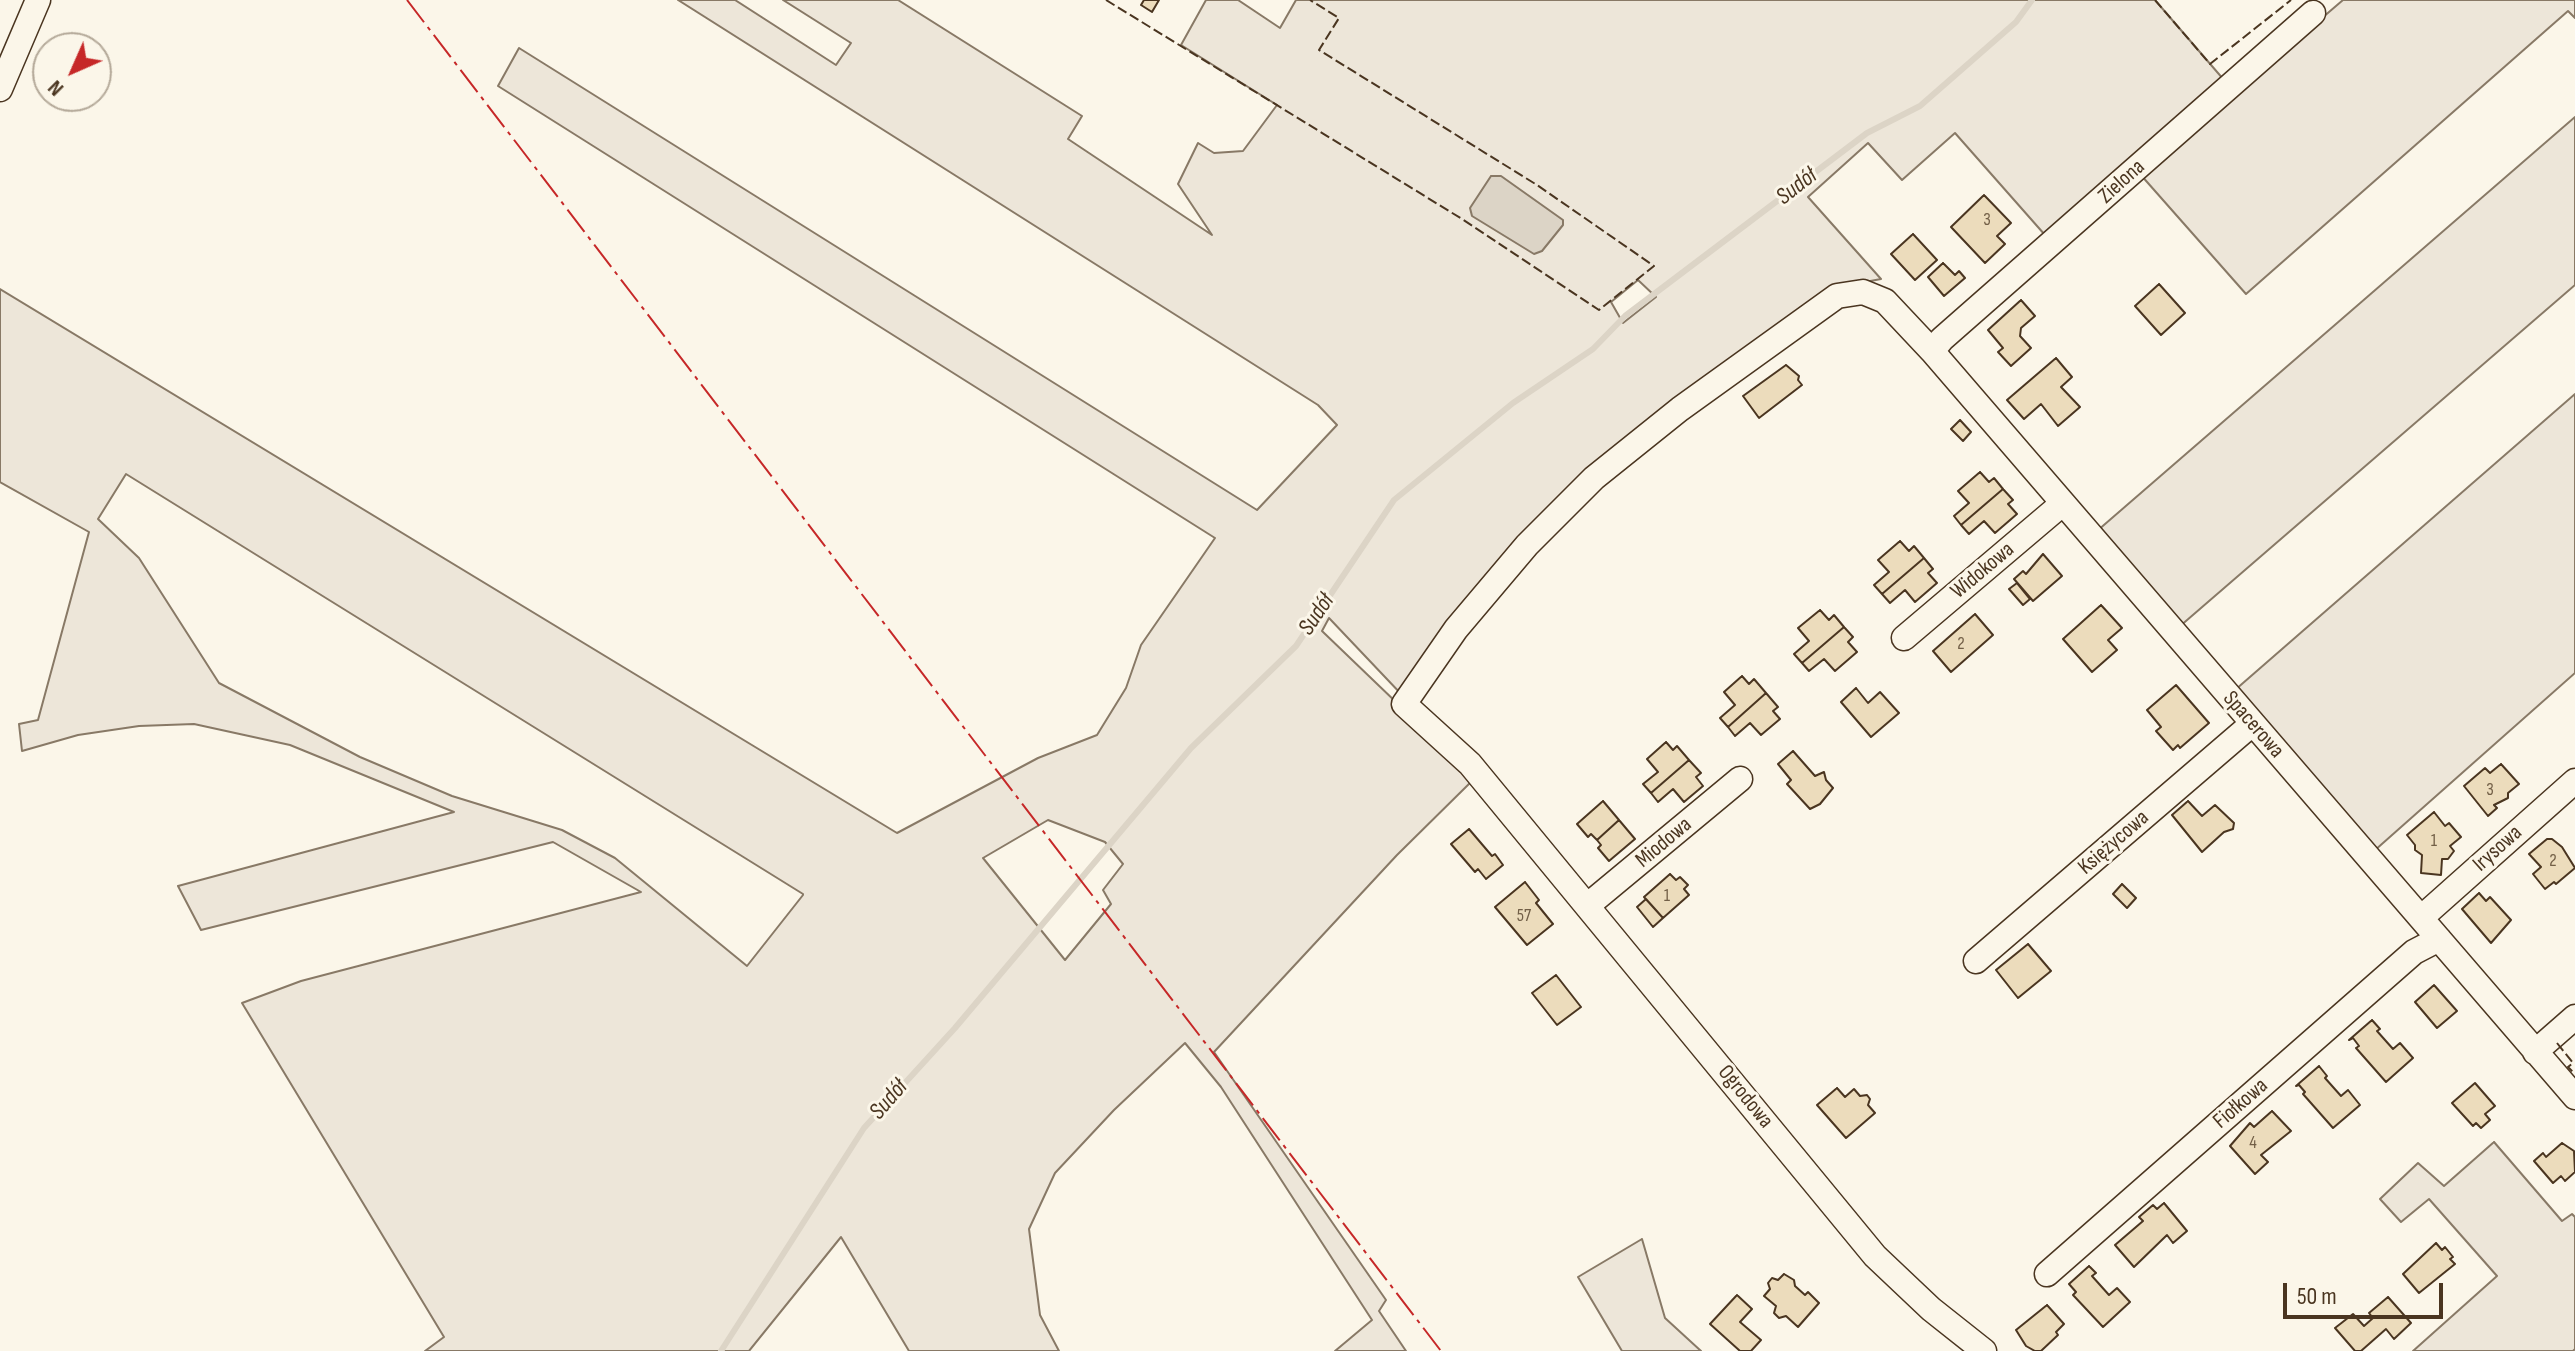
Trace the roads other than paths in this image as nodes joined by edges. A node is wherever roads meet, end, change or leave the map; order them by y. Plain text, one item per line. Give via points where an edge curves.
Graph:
1 (38, 0) edge
2 (2313, 13) dead end
3 (0, 89) edge
4 (1932, 351) junction
5 (2062, 504) junction
6 (1904, 638) dead end
7 (2252, 724) junction
8 (1740, 779) dead end
9 (2575, 781) edge
10 (1521, 826) joint
11 (1587, 906) junction
12 (2421, 918) junction
13 (2439, 939) junction
14 (1976, 961) dead end
15 (2575, 1017) edge
16 (2535, 1052) junction
17 (2575, 1097) edge
18 (2047, 1274) dead end
19 (1984, 1351) edge

1 - 3 street
2 - 4 street, Zielona
4 - 5 street, Spacerowa
4 - 10 street, Spacerowa via 1885,301 1863,292 1837,296 1594,478 1527,545 1456,629 1404,704 1470,764
5 - 6 street, Widokowa
5 - 7 street, Spacerowa
7 - 12 street, Spacerowa
7 - 14 street, Księżycowa
8 - 11 street, Miodowa
9 - 12 street, Irysowa
10 - 11 street, Ogrodowa
11 - 19 street, Ogrodowa via 1875,1256
12 - 13 street, Spacerowa
13 - 16 street, Spacerowa
13 - 18 street, Fiołkowa via 2414,952
15 - 16 street
16 - 17 street, Spacerowa

